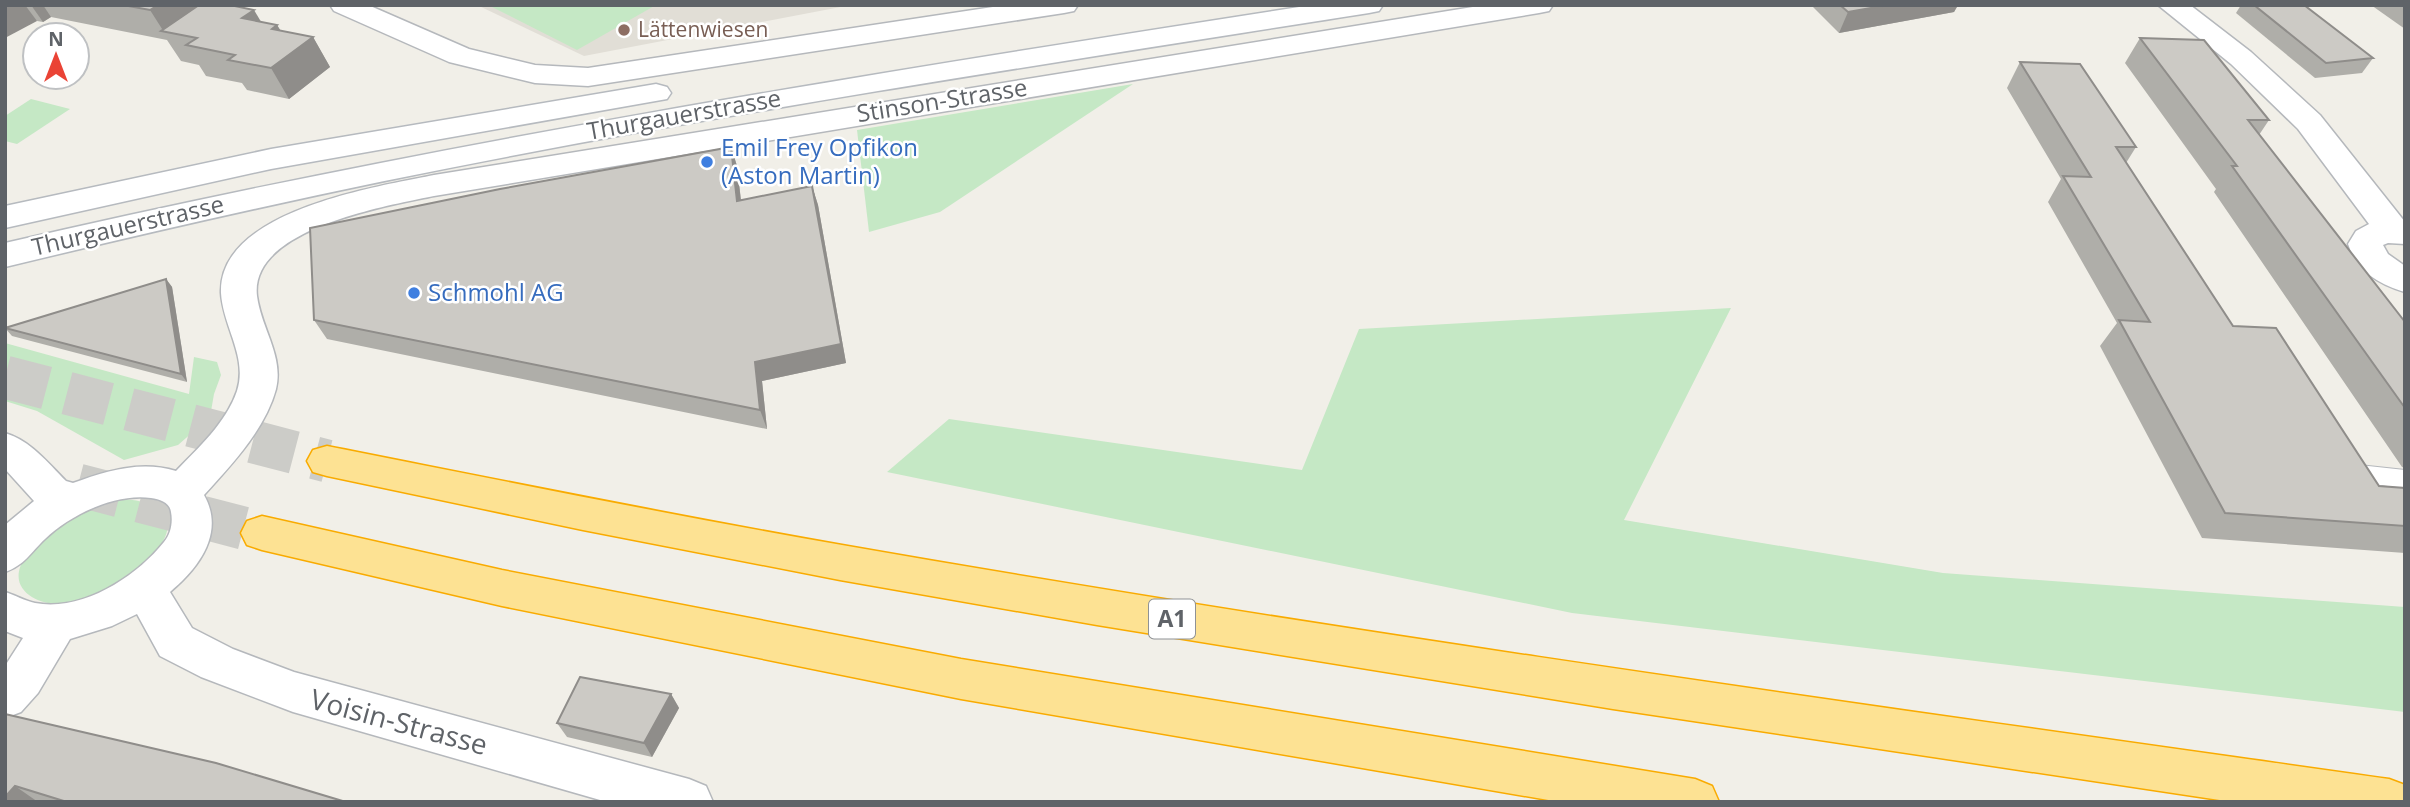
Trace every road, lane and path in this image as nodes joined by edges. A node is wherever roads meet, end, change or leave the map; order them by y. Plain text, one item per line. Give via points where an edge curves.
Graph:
1 (344, 5) edge
2 (1064, 5) edge
3 (1225, 5) edge
4 (1368, 5) edge
5 (1539, 5) edge
6 (2172, 5) edge
7 (5, 217) edge
8 (2399, 233) edge
9 (5, 255) edge
10 (2405, 280) edge
11 (5, 448) edge
12 (2339, 449) edge
13 (327, 461) tunnel mouth
14 (2405, 479) edge
15 (181, 494) junction
16 (72, 499) junction
17 (262, 533) tunnel mouth
18 (5, 555) edge
19 (145, 588) junction
20 (5, 610) edge
21 (57, 624) junction
22 (5, 698) edge
23 (689, 802) edge
24 (1695, 802) edge
25 (2389, 802) edge

1 - 2 street via 459,56 536,74 588,77
3 - 7 street, Thurgauerstrasse via 410,133
4 - 9 street, Thurgauerstrasse via 530,142 283,191
5 - 15 street, Stinson-Strasse via 495,175 325,210 255,251 242,271 240,297 259,374 252,403
6 - 8 street via 2241,58 2309,122
8 - 10 street via 2377,233 2365,244 2375,262
11 - 16 street via 52,493
12 - 14 lane via 2352,474
13 - 25 highway, A1 via 557,511 1208,625
15 - 16 street via 162,484 135,482
15 - 19 street via 192,512 190,536 173,562
16 - 18 street via 42,517
17 - 24 highway via 502,588 961,679
19 - 21 street via 97,613
19 - 23 street, Voisin-Strasse via 176,642 217,663 293,692
20 - 21 street via 23,621
21 - 22 street

